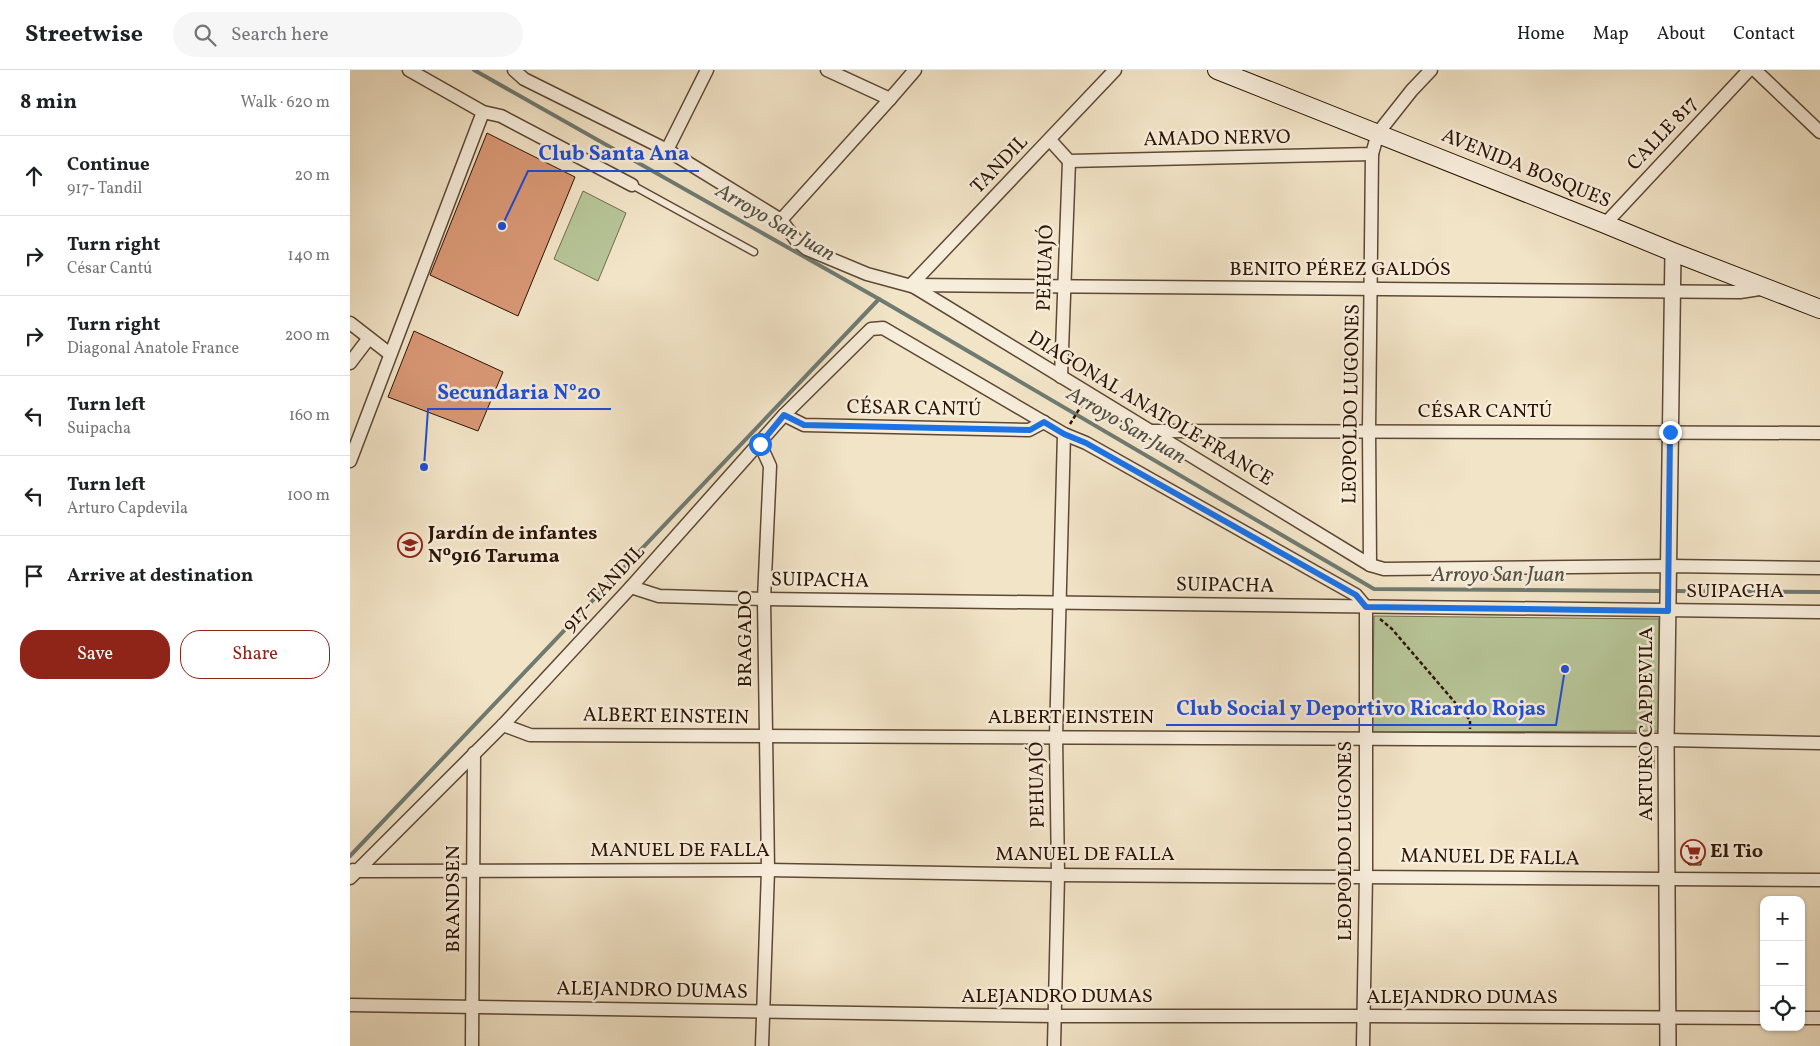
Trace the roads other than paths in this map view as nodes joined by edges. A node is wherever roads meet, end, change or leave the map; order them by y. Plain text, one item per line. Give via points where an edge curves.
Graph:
1 (409, 70) edge
2 (514, 70) edge
3 (707, 70) edge
4 (827, 70) edge
5 (915, 70) edge
6 (1114, 70) edge
7 (1217, 70) edge
8 (1431, 70) edge
9 (1748, 70) edge
10 (1755, 70) edge
11 (890, 99) junction
12 (483, 112) junction
13 (1820, 132) edge
14 (1378, 133) junction
15 (1050, 140) junction
16 (667, 150) junction
17 (1372, 154) junction
18 (1069, 161) junction
19 (632, 185) joint
20 (780, 220) junction
21 (1605, 224) junction
22 (754, 252) dead end
23 (1673, 252) junction
24 (913, 286) junction
25 (1064, 286) junction
26 (1767, 288) junction
27 (1372, 289) junction
28 (1671, 291) junction
29 (1820, 309) edge
30 (350, 323) edge
31 (369, 338) junction
32 (390, 354) junction
33 (350, 363) edge
34 (1061, 377) junction
35 (784, 415) junction
36 (1044, 422) junction
37 (1067, 429) junction
38 (1369, 430) junction
39 (1150, 431) junction
40 (1670, 432) junction
41 (1820, 433) edge
42 (760, 444) junction
43 (350, 461) edge
44 (1370, 565) junction
45 (1820, 568) edge
46 (1668, 571) junction
47 (631, 587) junction
48 (764, 599) junction
49 (1059, 603) junction
50 (1366, 607) junction
51 (1668, 607) junction
52 (1820, 612) edge
53 (503, 725) junction
54 (764, 737) junction
55 (1056, 737) junction
56 (1365, 738) junction
57 (1666, 740) junction
58 (1820, 743) edge
59 (474, 753) junction
60 (768, 870) junction
61 (473, 871) junction
62 (352, 872) edge
63 (1058, 875) junction
64 (1366, 876) junction
65 (1668, 878) junction
66 (1820, 880) edge
67 (350, 1005) edge
68 (472, 1006) junction
69 (762, 1012) junction
70 (1054, 1016) junction
71 (1364, 1016) junction
72 (1668, 1018) junction
73 (1760, 1018) edge
74 (1805, 1018) edge
75 (1820, 1018) edge
76 (472, 1046) edge
77 (762, 1046) edge
78 (1054, 1046) edge
79 (1363, 1046) edge
80 (1668, 1046) edge

1 - 12 street
2 - 16 street, BENITO PÉREZ GALDÓS via 524,79
3 - 16 street
4 - 11 street
5 - 11 street
6 - 15 street, TANDIL
7 - 14 main road, AVENIDA BOSQUES
8 - 14 street
9 - 21 street, CALLE 817
10 - 13 street
11 - 20 street
12 - 19 street via 501,116
12 - 32 street
14 - 17 street
14 - 21 main road, AVENIDA BOSQUES
15 - 18 street
15 - 24 street, TANDIL
16 - 20 street, BENITO PÉREZ GALDÓS
17 - 18 street, AMADO NERVO
17 - 27 street, LEOPOLDO LUGONES
18 - 25 street, PEHUAJÓ
19 - 22 lane
20 - 24 street, BENITO PÉREZ GALDÓS via 808,249 867,274
21 - 23 main road, AVENIDA BOSQUES
23 - 26 main road, AVENIDA BOSQUES
23 - 28 street, ARTURO CAPDEVILA
24 - 25 street, BENITO PÉREZ GALDÓS
24 - 34 street, DIAGONAL ANATOLE FRANCE
25 - 27 street, BENITO PÉREZ GALDÓS
25 - 34 street, PEHUAJÓ
26 - 28 street, BENITO PÉREZ GALDÓS via 1740,292
26 - 29 main road, AVENIDA BOSQUES
27 - 28 street, BENITO PÉREZ GALDÓS
27 - 38 street, LEOPOLDO LUGONES
28 - 40 street, ARTURO CAPDEVILA
30 - 31 street
31 - 32 street
31 - 33 street
32 - 43 street
34 - 39 street, DIAGONAL ANATOLE FRANCE
35 - 36 street, CÉSAR CANTÚ via 804,425 1030,430
35 - 36 street, 917- TANDIL via 871,329 883,328
35 - 42 street, 917- TANDIL
36 - 37 street
37 - 49 street, PEHUAJÓ
37 - 50 street via 1086,443 1356,595
38 - 39 street, CÉSAR CANTÚ
38 - 40 street, CÉSAR CANTÚ
38 - 44 street, LEOPOLDO LUGONES
39 - 44 street, DIAGONAL ANATOLE FRANCE
40 - 41 street, CÉSAR CANTÚ
40 - 46 street, ARTURO CAPDEVILA
42 - 47 street, 917- TANDIL
42 - 48 street, BRAGADO via 770,466
44 - 46 street, SUIPACHA via 1384,569
45 - 46 street, SUIPACHA
46 - 51 street, ARTURO CAPDEVILA
47 - 48 street, SUIPACHA via 658,596
47 - 53 street, 917- TANDIL
48 - 49 street, SUIPACHA
48 - 54 street, BRAGADO
49 - 50 street, SUIPACHA
49 - 55 street, PEHUAJÓ
50 - 51 street, SUIPACHA
50 - 56 street, LEOPOLDO LUGONES
51 - 52 street, SUIPACHA
51 - 57 street, ARTURO CAPDEVILA
53 - 54 street, ALBERT EINSTEIN via 530,734
53 - 59 street, 917- TANDIL
54 - 55 street, ALBERT EINSTEIN
54 - 60 street, BRAGADO
55 - 56 street, ALBERT EINSTEIN
55 - 63 street, PEHUAJÓ
56 - 57 street, ALBERT EINSTEIN
56 - 64 street, LEOPOLDO LUGONES
57 - 58 street, ALBERT EINSTEIN
57 - 65 street, ARTURO CAPDEVILA
59 - 61 street, BRANDSEN
59 - 62 street, 917- TANDIL
60 - 61 street, MANUEL DE FALLA
60 - 63 street, MANUEL DE FALLA
60 - 69 street, BRAGADO
61 - 62 street, MANUEL DE FALLA
61 - 68 street, BRANDSEN
63 - 64 street, MANUEL DE FALLA
63 - 70 street, PEHUAJÓ
64 - 65 street, MANUEL DE FALLA
64 - 71 street, LEOPOLDO LUGONES
65 - 66 street, MANUEL DE FALLA
65 - 72 street, ARTURO CAPDEVILA
67 - 68 street, ALEJANDRO DUMAS
68 - 69 street, ALEJANDRO DUMAS
68 - 76 street, BRANDSEN
69 - 70 street, ALEJANDRO DUMAS
69 - 77 street, BRAGADO
70 - 71 street, ALEJANDRO DUMAS
70 - 78 street, PEHUAJÓ
71 - 72 street, ALEJANDRO DUMAS
71 - 79 street, LEOPOLDO LUGONES
72 - 73 street, ALEJANDRO DUMAS
72 - 80 street, ARTURO CAPDEVILA
74 - 75 street

